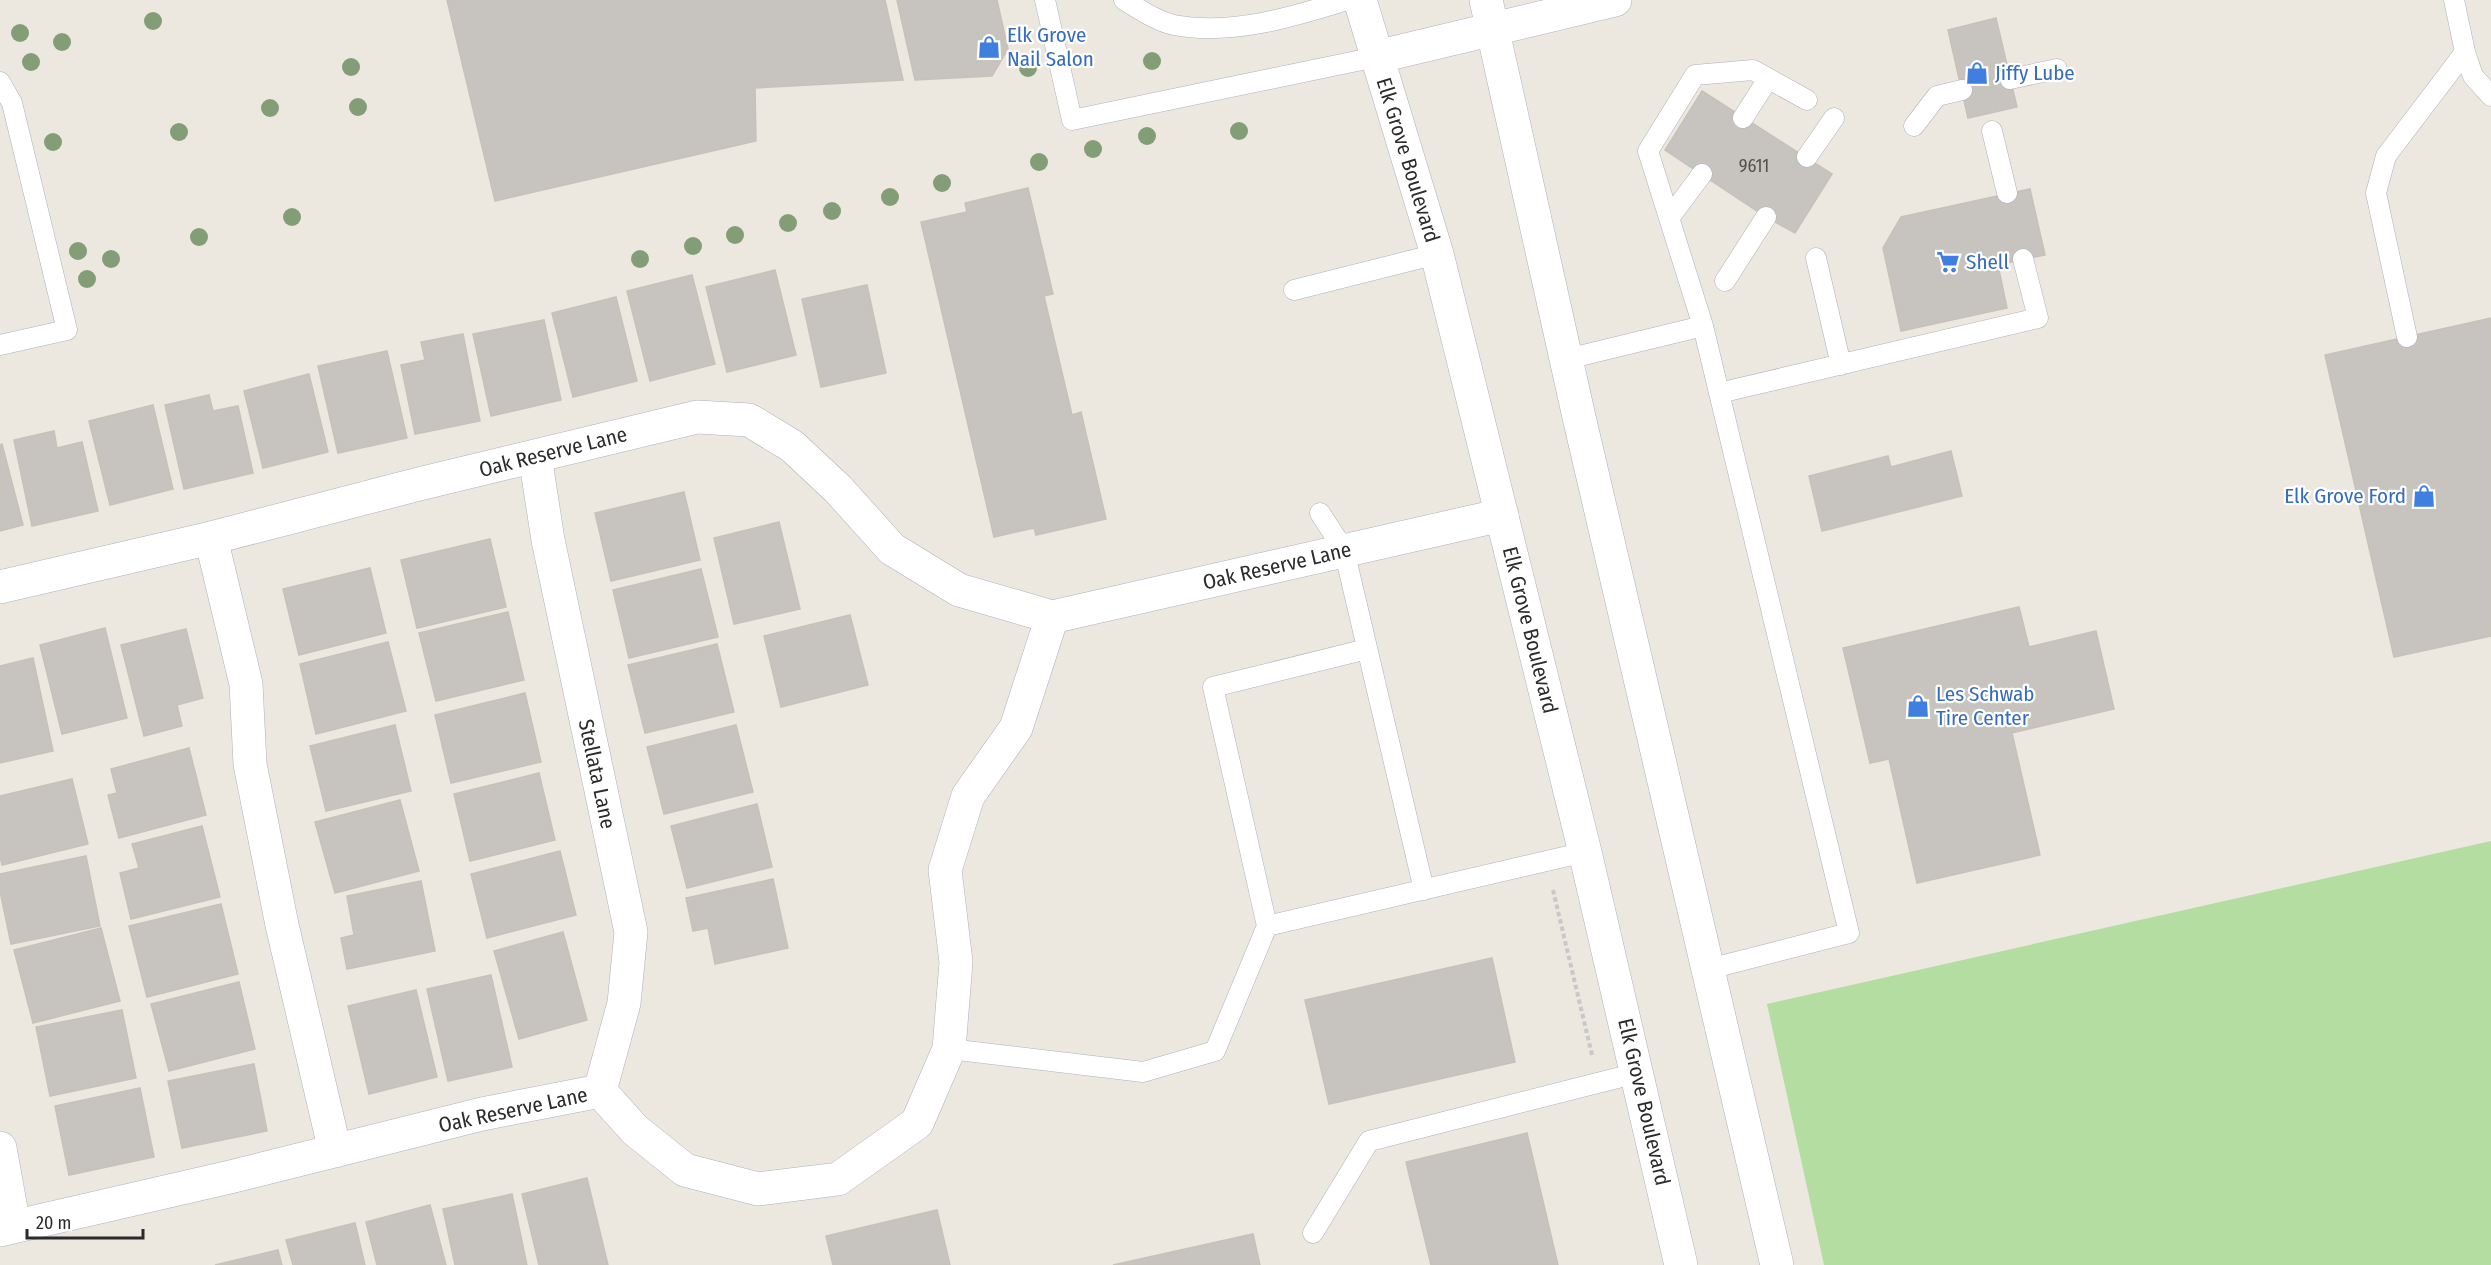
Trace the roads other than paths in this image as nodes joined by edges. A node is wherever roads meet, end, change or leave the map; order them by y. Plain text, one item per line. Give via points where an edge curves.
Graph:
1 (1045, 0) edge
2 (1124, 0) edge
3 (1347, 0) edge
4 (1360, 0) edge
5 (1615, 0) edge
6 (2454, 0) edge
7 (1490, 15) edge
8 (2464, 52) junction
9 (1376, 57) junction
10 (2057, 69) dead end
11 (1768, 79) junction
12 (2010, 79) dead end
13 (0, 82) edge
14 (1962, 90) dead end
15 (2491, 96) edge
16 (1807, 100) dead end
17 (1743, 118) dead end
18 (1834, 118) dead end
19 (1914, 126) dead end
20 (1992, 131) dead end
21 (1807, 157) dead end
22 (1702, 174) dead end
23 (2007, 194) dead end
24 (1670, 217) junction
25 (1766, 217) dead end
26 (1437, 254) junction
27 (1816, 258) dead end
28 (2023, 260) dead end
29 (1725, 281) dead end
30 (1294, 290) dead end
31 (1703, 326) junction
32 (2407, 337) dead end
33 (0, 345) edge
34 (1567, 359) junction
35 (1841, 364) junction
36 (1719, 393) junction
37 (535, 456) junction
38 (1320, 513) dead end
39 (1502, 515) junction
40 (211, 538) junction
41 (1344, 550) junction
42 (0, 587) edge
43 (1052, 617) junction
44 (1367, 649) junction
45 (1586, 852) junction
46 (1424, 890) junction
47 (1267, 926) junction
48 (1709, 969) junction
49 (949, 1049) junction
50 (1637, 1073) junction
51 (600, 1091) junction
52 (0, 1148) edge
53 (335, 1151) junction
54 (7, 1228) edge
55 (1313, 1233) dead end
56 (1681, 1265) edge
57 (1777, 1265) edge

1 - 9 lane via 1072,120
2 - 3 lane via 1172,25 1214,29 1310,12
4 - 9 street, Elk Grove Boulevard
5 - 7 street
6 - 8 lane
7 - 9 street
7 - 34 street
8 - 15 lane via 2473,76
8 - 32 lane via 2386,156 2376,193
9 - 26 street, Elk Grove Boulevard
10 - 12 lane
11 - 16 lane
11 - 17 lane
11 - 24 lane via 1752,70 1695,75 1648,151
13 - 33 lane via 12,103 67,330
14 - 19 lane via 1937,96
18 - 21 lane
20 - 23 lane
22 - 24 lane
24 - 31 lane
25 - 29 lane
26 - 30 lane
26 - 39 street, Elk Grove Boulevard
27 - 35 lane
28 - 35 lane via 2038,318
31 - 34 lane
31 - 36 lane
34 - 48 street
35 - 36 lane
36 - 48 lane via 1849,933
37 - 40 street, Oak Reserve Lane
37 - 43 street, Oak Reserve Lane via 697,417 749,420 792,446 838,489 892,549 959,590
37 - 51 street, Stellata Lane via 548,540 631,932 624,1003
38 - 41 lane
39 - 41 street, Oak Reserve Lane
39 - 45 street, Elk Grove Boulevard
40 - 42 street, Oak Reserve Lane
40 - 53 street via 246,684 250,764 282,925
41 - 43 street, Oak Reserve Lane
41 - 44 lane
43 - 49 street, Oak Reserve Lane via 1016,728 968,796 945,870 956,962
44 - 46 lane
44 - 47 lane via 1213,687
45 - 46 lane
45 - 50 street, Elk Grove Boulevard
46 - 47 lane
47 - 49 lane via 1215,1050 1143,1072
48 - 57 street
49 - 51 street, Oak Reserve Lane via 917,1124 838,1179 770,1188 758,1189 685,1170 636,1130
50 - 55 lane via 1369,1141
50 - 56 street, Elk Grove Boulevard
51 - 53 street, Oak Reserve Lane via 482,1114
52 - 54 street
53 - 54 street, Oak Reserve Lane

